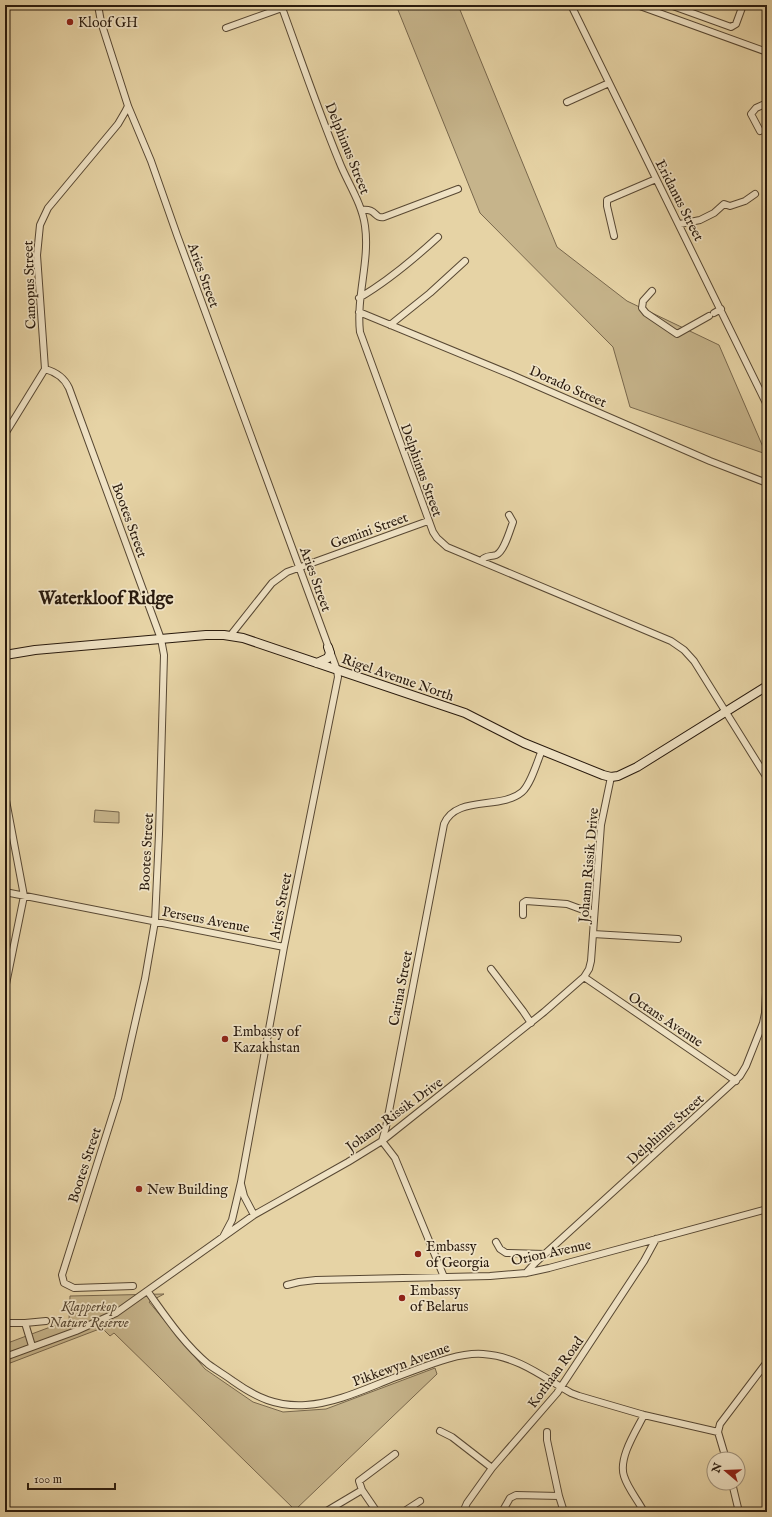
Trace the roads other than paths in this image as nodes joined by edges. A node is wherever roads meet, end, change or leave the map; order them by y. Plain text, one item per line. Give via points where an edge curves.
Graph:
1 (98, 5) edge
2 (571, 5) edge
3 (637, 5) edge
4 (670, 5) edge
5 (743, 5) edge
6 (281, 6) edge
7 (226, 28) dead end
8 (767, 52) edge
9 (609, 83) junction
10 (567, 102) dead end
11 (767, 103) edge
12 (128, 106) junction
13 (760, 131) dead end
14 (656, 179) junction
15 (458, 190) dead end
16 (755, 194) dead end
17 (361, 210) junction
18 (680, 224) junction
19 (614, 236) dead end
20 (438, 237) dead end
21 (465, 261) dead end
22 (652, 290) dead end
23 (360, 298) junction
24 (721, 309) junction
25 (359, 312) junction
26 (390, 325) junction
27 (45, 369) junction
28 (767, 405) edge
29 (5, 434) edge
30 (767, 483) edge
31 (509, 515) dead end
32 (428, 521) junction
33 (482, 560) junction
34 (299, 568) junction
35 (230, 636) junction
36 (161, 639) junction
37 (328, 647) junction
38 (35, 650) junction
39 (5, 651) edge
40 (5, 655) edge
41 (316, 663) junction
42 (337, 670) junction
43 (767, 686) edge
44 (726, 711) junction
45 (542, 750) junction
46 (611, 776) junction
47 (767, 778) edge
48 (5, 795) edge
49 (5, 892) edge
50 (24, 896) junction
51 (594, 914) junction
52 (523, 915) dead end
53 (155, 921) junction
54 (593, 934) junction
55 (678, 939) dead end
56 (284, 947) junction
57 (491, 968) dead end
58 (767, 973) edge
59 (584, 977) junction
60 (5, 989) edge
61 (531, 1023) junction
62 (736, 1081) junction
63 (382, 1141) junction
64 (241, 1182) junction
65 (767, 1209) edge
66 (254, 1215) junction
67 (223, 1237) junction
68 (656, 1239) junction
69 (496, 1242) dead end
70 (545, 1254) junction
71 (526, 1273) junction
72 (444, 1277) junction
73 (287, 1285) dead end
74 (133, 1286) dead end
75 (148, 1292) junction
76 (46, 1321) dead end
77 (5, 1323) edge
78 (25, 1323) junction
79 (32, 1346) junction
80 (5, 1357) edge
81 (767, 1362) edge
82 (561, 1387) junction
83 (644, 1415) junction
84 (440, 1432) dead end
85 (547, 1432) dead end
86 (718, 1432) junction
87 (724, 1451) edge
88 (395, 1454) dead end
89 (492, 1468) junction
90 (362, 1490) junction
91 (734, 1491) edge
92 (559, 1496) junction
93 (420, 1501) dead end
94 (325, 1512) edge
95 (377, 1512) edge
96 (403, 1512) edge
97 (463, 1512) edge
98 (502, 1512) edge
99 (564, 1512) edge
100 (644, 1512) edge
101 (739, 1512) edge

1 - 12 street, Aries Street
2 - 9 street, Eridanus Street
3 - 8 street
4 - 5 street via 731,27 736,24
6 - 7 street
6 - 17 street, Delphinus Street via 339,163
9 - 10 street
9 - 14 street, Eridanus Street
11 - 13 street via 756,108 751,114
12 - 27 street, Canopus Street via 114,129 48,208 40,225 37,255
12 - 34 street, Aries Street via 151,161
14 - 18 street, Eridanus Street
14 - 19 street via 607,200 606,206
15 - 17 street via 384,218 378,217 372,210
16 - 18 street via 730,206 724,204 700,220
17 - 23 street, Delphinus Street via 365,225 365,255
18 - 24 street, Eridanus Street
20 - 23 street via 393,275
21 - 26 street
22 - 24 street via 643,301 642,308 677,334
23 - 25 street, Delphinus Street
24 - 28 street, Eridanus Street
25 - 26 street, Dorado Street
25 - 32 street, Delphinus Street via 362,341
26 - 30 street, Dorado Street
27 - 29 street
27 - 36 street, Bootes Street via 58,373 66,381
31 - 33 street via 513,522 503,548 497,555
32 - 33 street, Delphinus Street via 437,538 447,547
32 - 34 street, Gemini Street
33 - 44 street, Delphinus Street via 678,645 690,655
34 - 35 street, Gemini Street via 287,572 272,583
34 - 37 street, Aries Street
35 - 36 main road, Rigel Avenue North via 206,635
35 - 41 main road, Rigel Avenue North via 251,640
36 - 38 main road, Rigel Avenue North
36 - 53 street, Bootes Street via 164,668
37 - 41 main road via 328,658
37 - 42 street, Aries Street
38 - 39 main road, Rigel Avenue North
38 - 40 main road, Rigel Avenue North
41 - 42 main road, Rigel Avenue North
42 - 45 main road, Rigel Avenue North via 465,713
42 - 56 street, Aries Street via 338,684
43 - 44 main road
44 - 46 main road via 637,767 618,776
44 - 47 street, Delphinus Street
45 - 46 main road, Rigel Avenue North
45 - 63 street, Carina Street via 523,792 510,798 460,809 450,814 444,824
46 - 51 street, Johann Rissik Drive via 601,825
48 - 50 street
49 - 50 street, Perseus Avenue
50 - 53 street, Perseus Avenue
50 - 60 street
51 - 52 street via 567,904 526,901 523,903
51 - 54 street, Johann Rissik Drive
53 - 56 street, Perseus Avenue
53 - 74 street, Bootes Street via 145,979 118,1098 62,1275 64,1283 74,1288
54 - 55 street
54 - 59 street, Johann Rissik Drive via 591,961
56 - 64 street, Aries Street
57 - 61 street
58 - 62 street, Delphinus Street via 763,1023 746,1066
59 - 61 street, Johann Rissik Drive
59 - 62 street, Octans Avenue
61 - 63 street, Johann Rissik Drive
62 - 70 street, Delphinus Street
63 - 66 street, Johann Rissik Drive
63 - 72 street via 395,1158
64 - 66 street, Aries Street via 244,1196
64 - 67 street, Aries Street via 232,1220
65 - 68 street, Orion Avenue
66 - 67 street, Johann Rissik Drive
67 - 75 street, Johann Rissik Drive
68 - 71 street, Orion Avenue
68 - 82 street, Korhaan Road
69 - 70 street via 506,1253
70 - 71 street, Delphinus Street
71 - 72 street, Orion Avenue
72 - 73 street, Orion Avenue via 316,1280
75 - 79 street, Johann Rissik Drive via 107,1318
75 - 82 street, Pikkewyn Avenue via 209,1365 242,1387 276,1403 302,1405 331,1401 443,1360 477,1354 494,1355 515,1361
76 - 78 street
77 - 78 street
78 - 79 street
79 - 80 street, Johann Rissik Drive
81 - 86 street via 722,1422
82 - 83 street, Pikkewyn Avenue via 580,1396
82 - 89 street, Korhaan Road
83 - 86 street, Pikkewyn Avenue
83 - 100 street via 622,1464 626,1482
84 - 89 street via 452,1437
85 - 92 street
86 - 87 street
88 - 90 street via 360,1479
89 - 97 street, Korhaan Road
90 - 94 street
90 - 95 street
91 - 101 street
92 - 98 street via 513,1496
92 - 99 street
93 - 96 street

